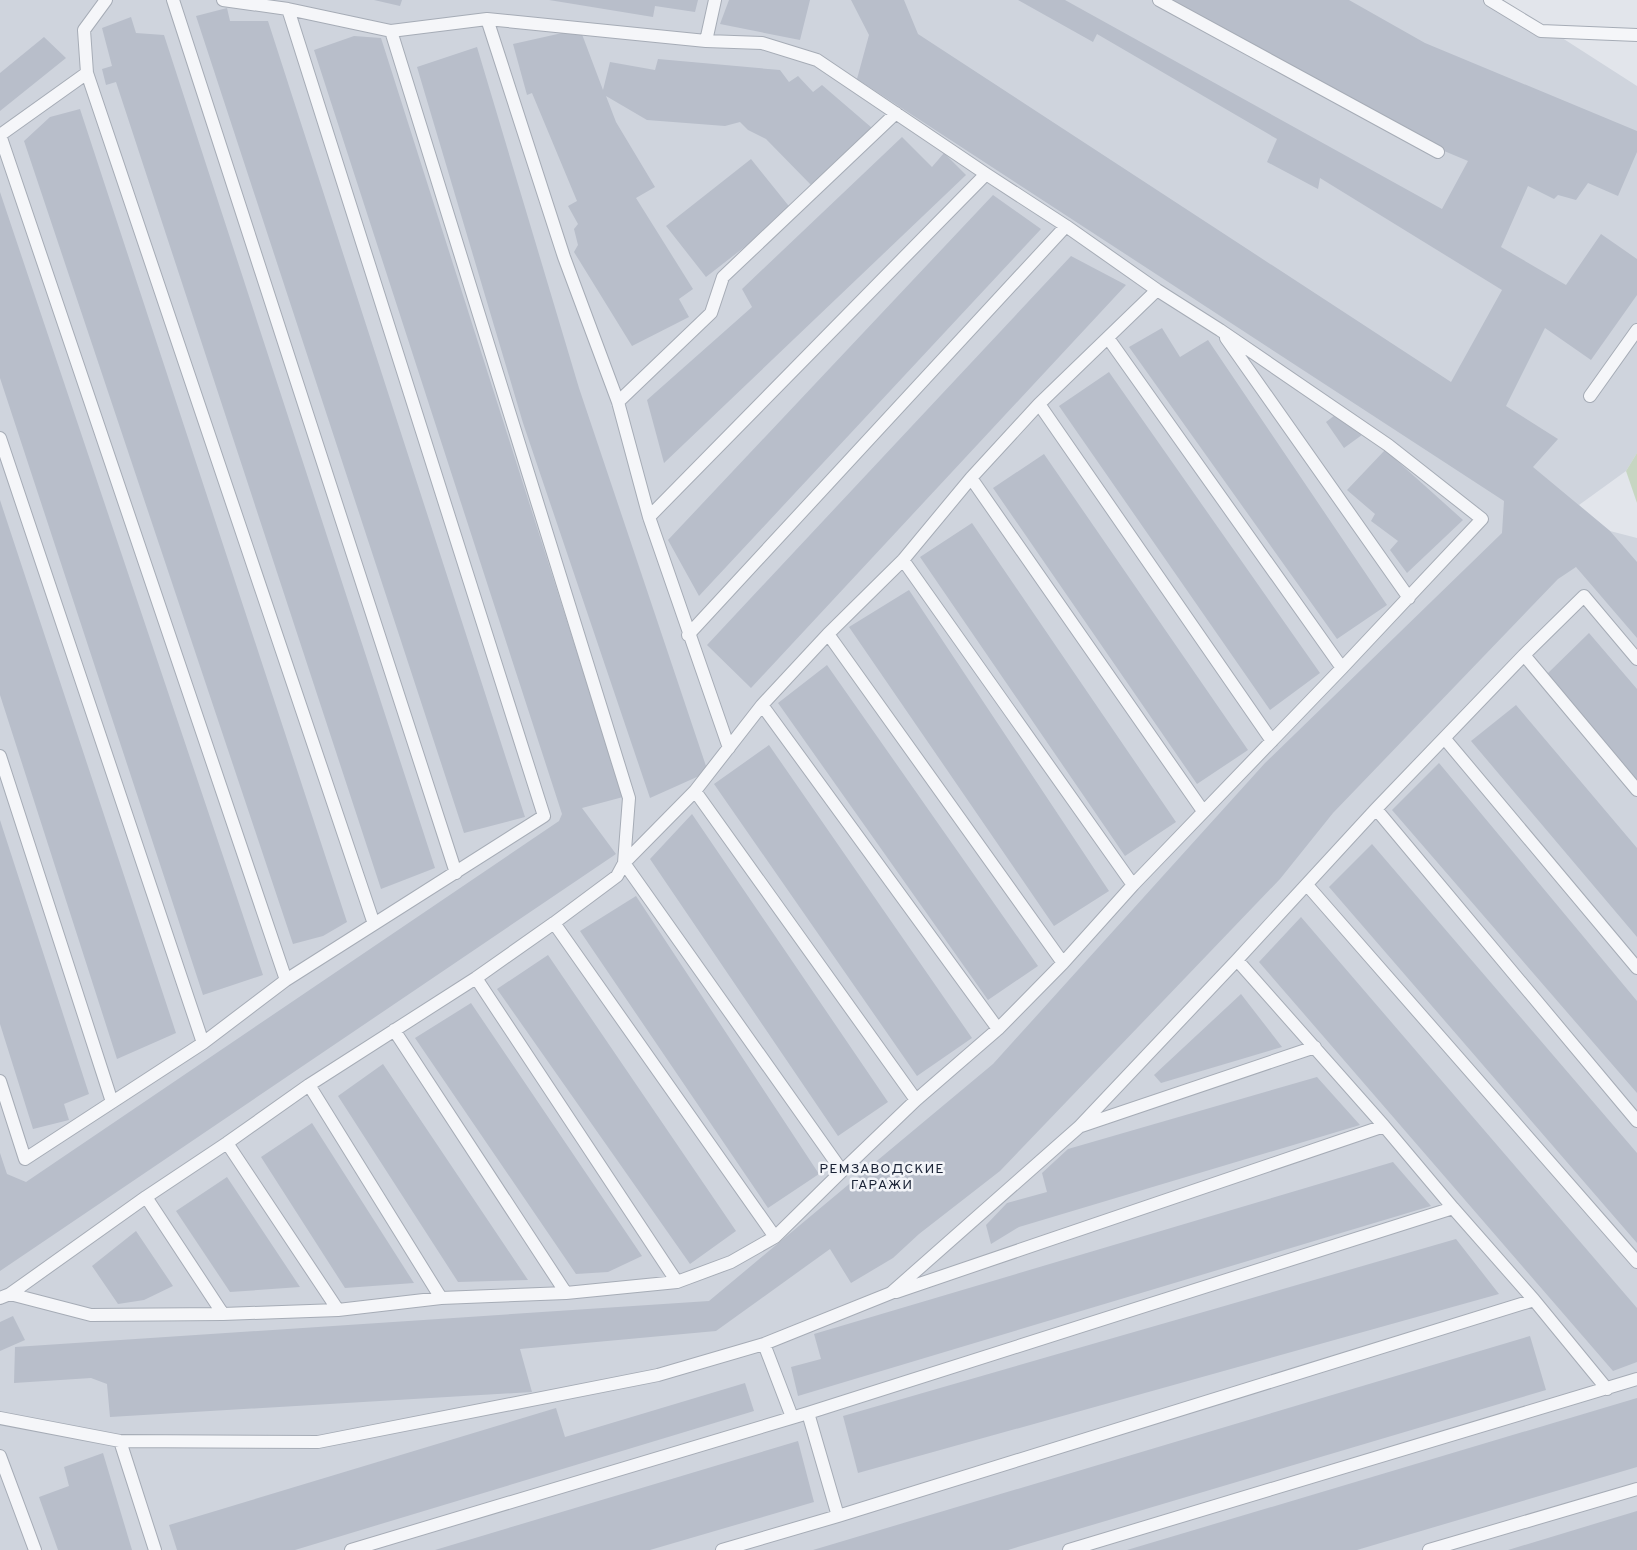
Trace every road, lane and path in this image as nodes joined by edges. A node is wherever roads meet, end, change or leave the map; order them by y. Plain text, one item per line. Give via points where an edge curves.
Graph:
1 (106, 0) edge
2 (173, 0) edge
3 (223, 0) edge
4 (714, 0) edge
5 (1159, 0) edge
6 (1490, 0) edge
7 (288, 9) junction
8 (487, 19) junction
9 (391, 31) junction
10 (1637, 35) edge
11 (706, 41) junction
12 (87, 73) junction
13 (896, 113) junction
14 (0, 135) edge
15 (1438, 152) dead end
16 (986, 174) junction
17 (1066, 226) junction
18 (1157, 290) junction
19 (1220, 330) junction
20 (1637, 330) edge
21 (1108, 338) junction
22 (1590, 396) dead end
23 (618, 402) junction
24 (1039, 404) junction
25 (0, 438) edge
26 (971, 478) junction
27 (649, 517) junction
28 (904, 560) junction
29 (1409, 598) junction
30 (828, 634) junction
31 (688, 635) junction
32 (1524, 655) junction
33 (1637, 659) edge
34 (1342, 668) junction
35 (762, 705) junction
36 (1445, 738) junction
37 (1272, 741) junction
38 (729, 748) junction
39 (0, 756) edge
40 (1637, 790) edge
41 (695, 791) junction
42 (1376, 809) junction
43 (1204, 811) junction
44 (624, 863) junction
45 (456, 873) junction
46 (1133, 885) junction
47 (1306, 885) junction
48 (554, 923) junction
49 (374, 924) junction
50 (1237, 960) junction
51 (1063, 963) junction
52 (1637, 968) edge
53 (476, 978) junction
54 (286, 980) junction
55 (998, 1029) junction
56 (394, 1030) junction
57 (203, 1043) junction
58 (1315, 1047) junction
59 (0, 1081) edge
60 (309, 1085) junction
61 (916, 1100) junction
62 (112, 1102) junction
63 (1637, 1121) edge
64 (1384, 1126) junction
65 (1079, 1127) junction
66 (227, 1143) junction
67 (842, 1171) junction
68 (146, 1197) junction
69 (1453, 1208) junction
70 (775, 1237) junction
71 (1637, 1262) edge
72 (677, 1282) junction
73 (566, 1293) junction
74 (891, 1293) junction
75 (5, 1296) edge
76 (442, 1298) junction
77 (1534, 1300) junction
78 (338, 1310) junction
79 (223, 1314) junction
80 (764, 1344) junction
81 (1637, 1379) edge
82 (1607, 1388) junction
83 (808, 1413) junction
84 (792, 1417) junction
85 (0, 1418) edge
86 (120, 1441) junction
87 (0, 1456) edge
88 (1637, 1488) edge
89 (838, 1516) junction
90 (35, 1550) edge
91 (155, 1550) edge
92 (351, 1550) edge
93 (722, 1550) edge
94 (1069, 1550) edge
95 (1429, 1550) edge

1 - 12 lane via 84,30
2 - 45 lane
3 - 7 lane
4 - 11 lane
5 - 15 lane
6 - 10 lane via 1541,32
7 - 9 lane
7 - 45 lane via 544,816
8 - 9 lane
8 - 11 lane
8 - 23 lane via 564,257
9 - 44 lane via 629,798
11 - 13 lane via 762,43 817,60
12 - 14 lane
12 - 49 lane
13 - 16 lane
13 - 23 lane via 724,277 711,314
14 - 54 lane
16 - 17 lane
16 - 27 lane
17 - 18 lane
17 - 31 lane
18 - 19 lane
18 - 21 lane
19 - 29 lane
19 - 29 lane via 1388,445 1482,519
20 - 22 lane
21 - 24 lane
21 - 34 lane
23 - 27 lane
24 - 26 lane
24 - 37 lane
25 - 57 lane
26 - 28 lane
26 - 43 lane
27 - 31 lane
28 - 30 lane
28 - 46 lane
29 - 34 lane
30 - 35 lane
30 - 51 lane
31 - 38 lane
32 - 33 lane via 1584,596
32 - 36 lane
32 - 40 lane
34 - 37 lane
35 - 38 lane
35 - 55 lane
36 - 42 lane
36 - 52 lane
37 - 43 lane
38 - 41 lane
39 - 62 lane
41 - 44 lane
41 - 61 lane
42 - 47 lane
42 - 63 lane
43 - 46 lane
44 - 48 lane via 617,876
44 - 67 lane
45 - 49 lane
46 - 51 lane
47 - 50 lane
47 - 71 lane
48 - 53 lane
48 - 70 lane
49 - 54 lane
50 - 58 lane
50 - 65 lane
51 - 55 lane
53 - 56 lane
53 - 72 lane
54 - 57 lane
55 - 61 lane
56 - 60 lane
56 - 73 lane
57 - 62 lane
58 - 64 lane
58 - 65 lane
59 - 62 lane via 25,1159
60 - 66 lane
60 - 76 lane
61 - 67 lane
64 - 69 lane
64 - 74 lane
65 - 74 lane
66 - 68 lane
66 - 78 lane
67 - 70 lane
68 - 75 lane
68 - 79 lane
69 - 77 lane
69 - 83 lane
70 - 72 lane via 731,1262
72 - 73 lane
73 - 76 lane
74 - 80 lane
75 - 79 lane via 91,1315
76 - 78 lane
77 - 82 lane
77 - 89 lane
78 - 79 lane
80 - 84 lane
80 - 86 lane via 658,1375 318,1442
81 - 82 lane
82 - 94 lane
83 - 84 lane
83 - 89 lane
84 - 92 lane
85 - 86 lane
86 - 91 lane
87 - 90 lane
88 - 95 lane
89 - 93 lane

